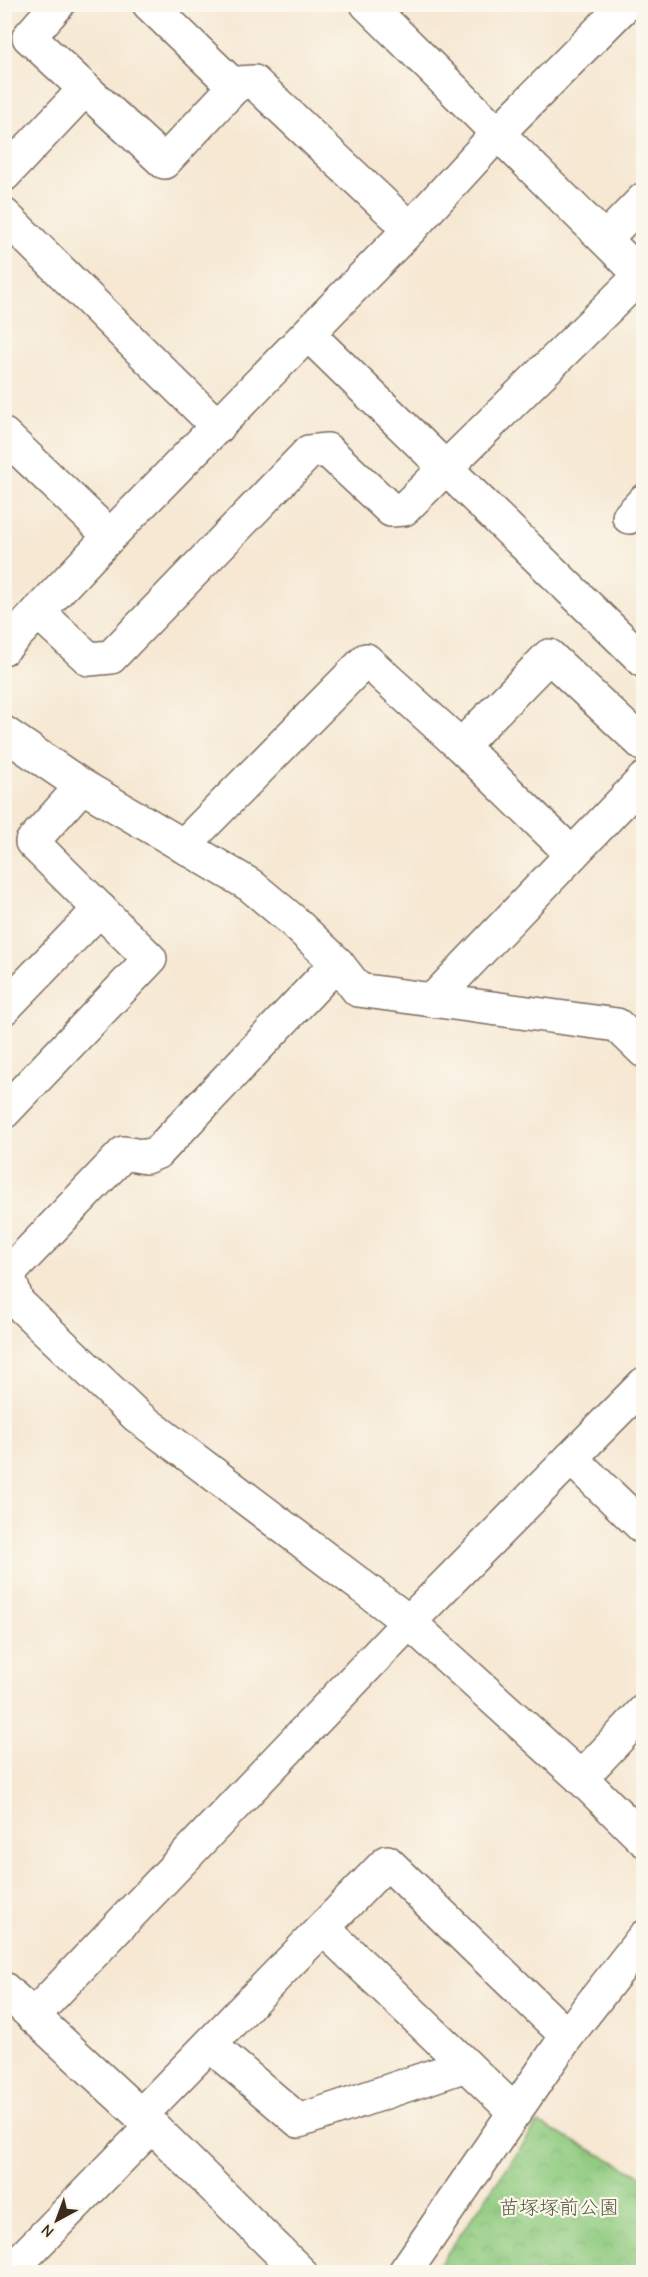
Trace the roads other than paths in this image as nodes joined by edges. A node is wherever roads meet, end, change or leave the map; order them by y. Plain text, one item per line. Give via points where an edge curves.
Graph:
1 (58, 4) edge
2 (149, 4) edge
3 (367, 4) edge
4 (626, 4) edge
5 (235, 87) junction
6 (85, 89) junction
7 (498, 133) junction
8 (4, 175) edge
9 (644, 199) edge
10 (4, 215) edge
11 (410, 229) junction
12 (605, 239) junction
13 (642, 276) edge
14 (308, 334) junction
15 (218, 427) junction
16 (4, 435) edge
17 (445, 468) junction
18 (110, 536) junction
19 (38, 612) junction
20 (4, 648) edge
21 (644, 661) edge
22 (4, 733) edge
23 (644, 745) edge
24 (462, 746) junction
25 (644, 779) edge
26 (82, 786) junction
27 (183, 846) junction
28 (573, 854) junction
29 (100, 909) junction
30 (337, 963) junction
31 (433, 1000) junction
32 (4, 1008) edge
33 (644, 1051) edge
34 (4, 1112) edge
35 (6, 1269) edge
36 (644, 1384) edge
37 (571, 1458) junction
38 (644, 1528) edge
39 (409, 1622) junction
40 (644, 1712) edge
41 (581, 1778) junction
42 (644, 1840) edge
43 (323, 1928) junction
44 (644, 1937) edge
45 (4, 1989) edge
46 (33, 2016) junction
47 (567, 2036) junction
48 (210, 2045) junction
49 (466, 2065) junction
50 (515, 2112) junction
51 (146, 2121) junction
52 (7, 2272) edge
53 (300, 2272) edge
54 (405, 2272) edge

1 - 6 street via 29,37
2 - 5 street
3 - 7 street
4 - 7 street
5 - 6 street via 164,162
5 - 11 street via 238,83 254,82
6 - 8 street
7 - 11 street
7 - 12 street
9 - 12 street
10 - 15 street
11 - 14 street
12 - 13 street
13 - 17 street
14 - 15 street
14 - 17 street
15 - 18 street
16 - 18 street
17 - 19 street via 404,509 391,510 327,450 309,452 111,657 89,659
17 - 21 street
18 - 19 street
19 - 20 street
22 - 26 street
23 - 24 street via 549,656
24 - 27 street via 366,660
24 - 28 street
25 - 28 street
26 - 27 street
26 - 29 street via 32,842
27 - 30 street via 250,885
28 - 31 street
29 - 32 street
29 - 34 street via 150,959
30 - 31 street via 358,990
30 - 35 street via 158,1152 147,1157 124,1153
31 - 33 street via 617,1025
35 - 39 street via 16,1302 138,1416
36 - 37 street
37 - 38 street
37 - 39 street
39 - 41 street
39 - 46 street
40 - 41 street
41 - 42 street
43 - 47 street via 387,1862
43 - 48 street
43 - 49 street
44 - 47 street
45 - 46 street
46 - 51 street
47 - 50 street
48 - 49 street via 299,2121
48 - 51 street
49 - 50 street
50 - 54 street
51 - 52 street
51 - 53 street

